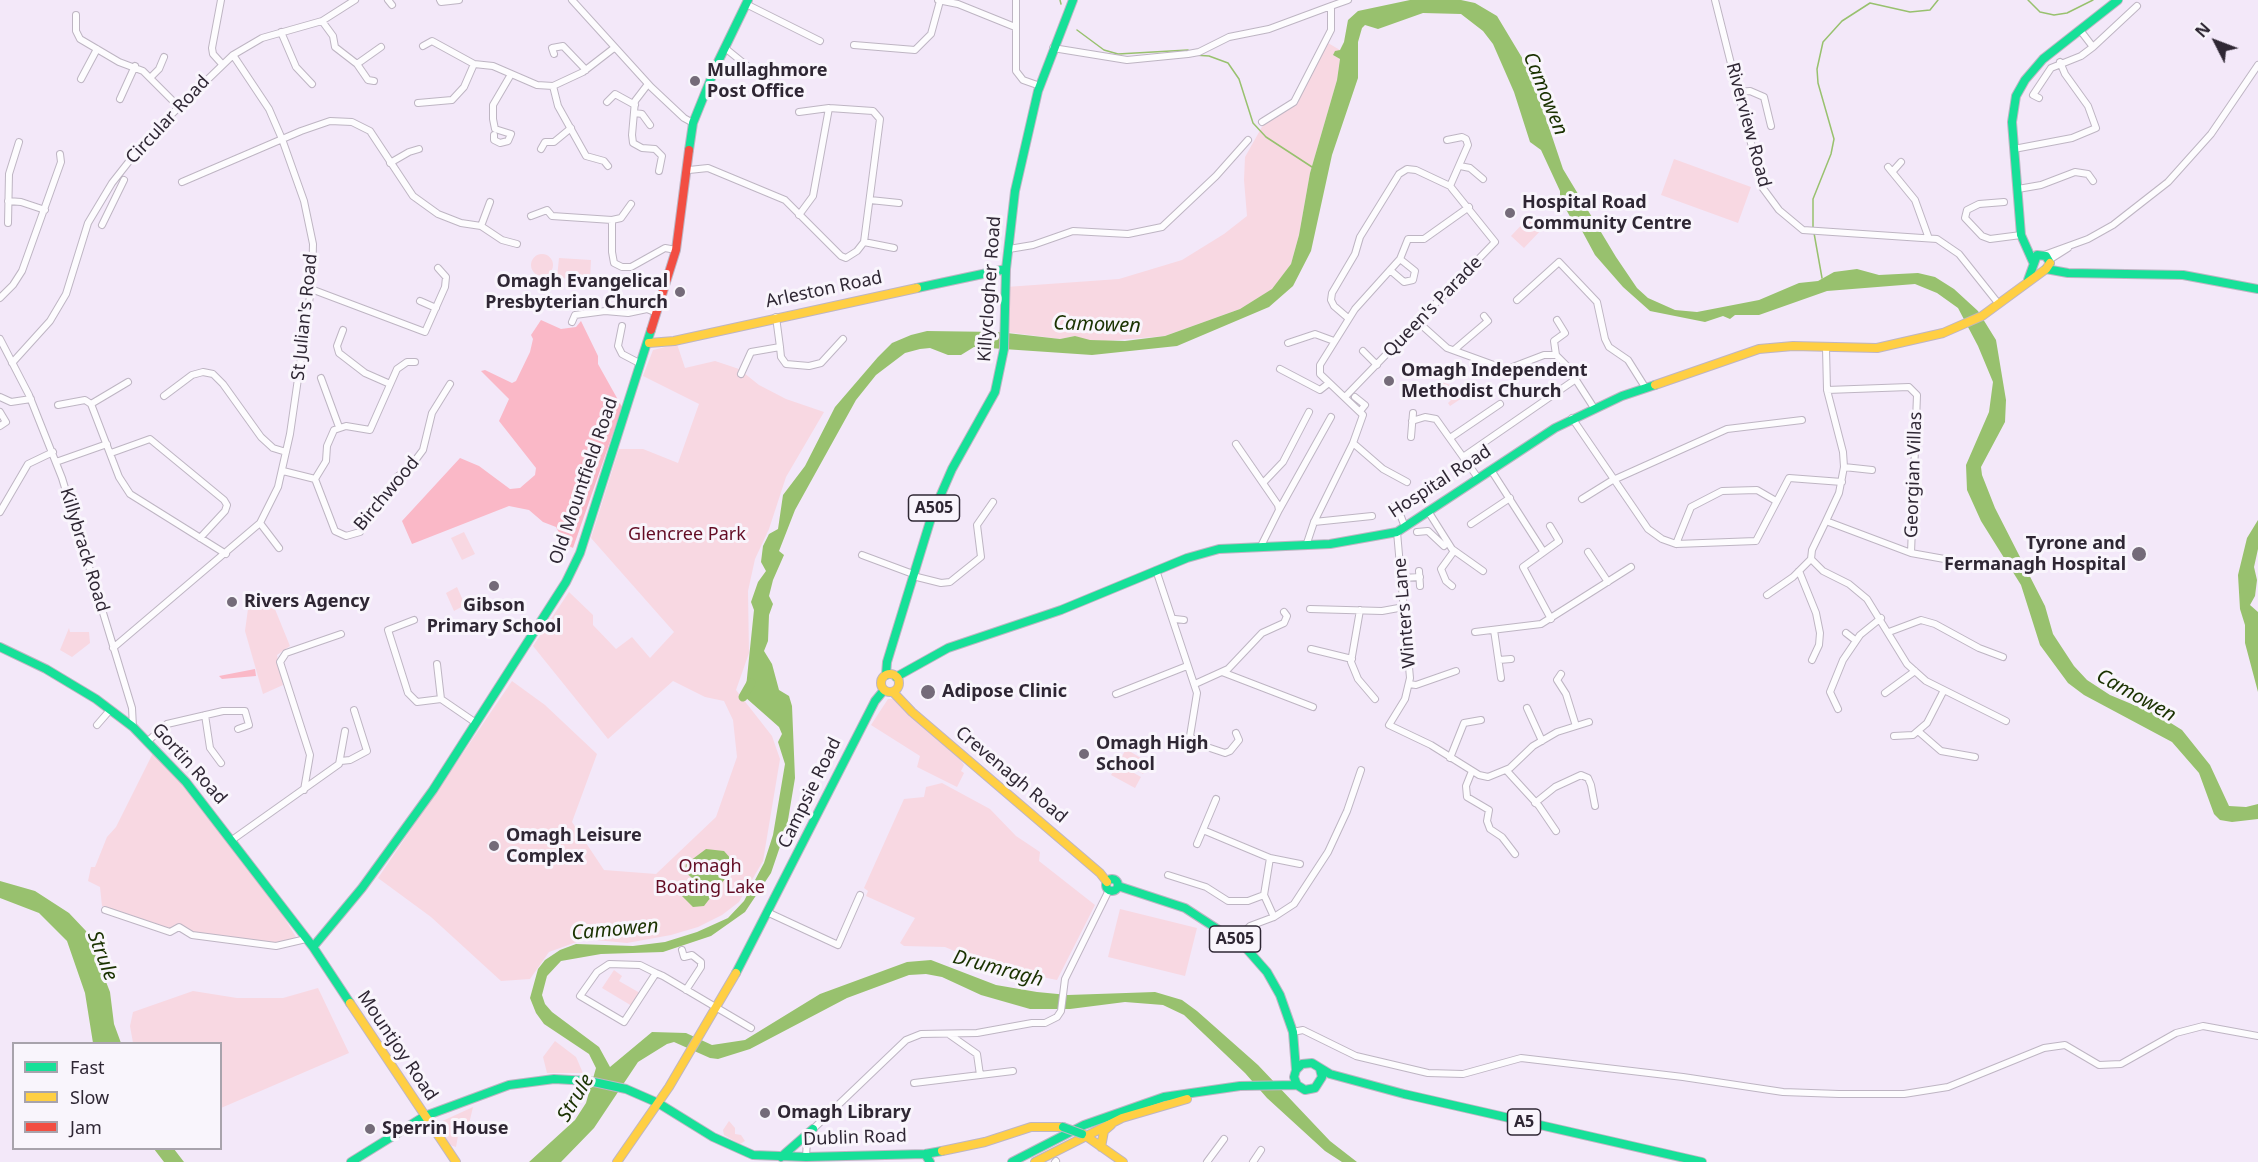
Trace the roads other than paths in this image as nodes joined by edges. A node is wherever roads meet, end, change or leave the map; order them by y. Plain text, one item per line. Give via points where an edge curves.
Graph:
1 (221, 0) edge
2 (355, 0) edge
3 (440, 0) edge
4 (459, 0) edge
5 (572, 0) edge
6 (939, 0) edge
7 (1016, 0) edge
8 (1073, 0) edge
9 (1348, 0) edge
10 (1715, 0) edge
11 (2118, 0) edge
12 (951, 1) edge
13 (747, 2) edge
14 (2136, 6) dead end
15 (1331, 9) junction
16 (76, 15) dead end
17 (322, 21) junction
18 (1016, 27) junction
19 (2080, 30) junction
20 (281, 32) junction
21 (819, 41) dead end
22 (854, 45) dead end
23 (381, 46) dead end
24 (423, 46) dead end
25 (2093, 47) junction
26 (614, 48) junction
27 (725, 48) junction
28 (1053, 48) junction
29 (97, 49) junction
30 (554, 54) dead end
31 (233, 55) junction
32 (164, 57) dead end
33 (2060, 62) junction
34 (222, 64) junction
35 (357, 64) junction
36 (474, 64) junction
37 (2258, 64) edge
38 (135, 66) junction
39 (586, 70) junction
40 (81, 75) dead end
41 (510, 76) junction
42 (150, 78) junction
43 (374, 81) dead end
44 (312, 84) dead end
45 (648, 84) junction
46 (553, 86) junction
47 (1040, 86) junction
48 (773, 87) dead end
49 (1738, 92) junction
50 (2039, 98) dead end
51 (120, 99) dead end
52 (417, 102) dead end
53 (607, 102) dead end
54 (635, 105) junction
55 (179, 107) junction
56 (829, 108) junction
57 (799, 112) dead end
58 (635, 113) junction
59 (1262, 122) dead end
60 (693, 123) junction
61 (650, 125) dead end
62 (1771, 126) dead end
63 (571, 128) junction
64 (494, 135) dead end
65 (282, 139) junction
66 (1248, 140) dead end
67 (1447, 140) dead end
68 (9, 143) dead end
69 (419, 149) dead end
70 (541, 149) dead end
71 (2014, 149) junction
72 (60, 154) dead end
73 (1901, 162) dead end
74 (390, 164) junction
75 (608, 166) dead end
76 (1460, 166) junction
77 (689, 170) junction
78 (659, 171) dead end
79 (185, 172) dead end
80 (1483, 178) dead end
81 (124, 180) dead end
82 (2093, 181) dead end
83 (1450, 186) junction
84 (2018, 189) junction
85 (104, 195) junction
86 (115, 200) junction
87 (870, 200) junction
88 (8, 201) junction
89 (489, 202) dead end
90 (2004, 202) dead end
91 (899, 203) dead end
92 (631, 204) dead end
93 (1469, 207) junction
94 (45, 210) junction
95 (800, 214) junction
96 (531, 216) dead end
97 (612, 220) junction
98 (8, 223) dead end
99 (102, 225) dead end
100 (481, 226) junction
101 (2021, 235) junction
102 (1928, 236) junction
103 (864, 242) junction
104 (517, 244) dead end
105 (894, 248) dead end
106 (1008, 249) junction
107 (676, 250) junction
108 (1400, 259) junction
109 (2042, 263) junction
110 (438, 268) dead end
111 (1006, 269) junction
112 (1390, 270) junction
113 (2258, 289) edge
114 (311, 290) junction
115 (0, 298) edge
116 (1517, 300) dead end
117 (420, 301) dead end
118 (1998, 303) junction
119 (436, 308) junction
120 (657, 313) junction
121 (1484, 316) dead end
122 (776, 317) junction
123 (1348, 318) junction
124 (1557, 320) dead end
125 (572, 322) dead end
126 (1418, 322) junction
127 (622, 326) dead end
128 (342, 330) dead end
129 (0, 339) edge
130 (843, 339) dead end
131 (1334, 341) junction
132 (649, 343) junction
133 (1288, 343) dead end
134 (780, 347) junction
135 (1827, 348) junction
136 (1454, 350) junction
137 (1363, 351) dead end
138 (1556, 355) junction
139 (415, 362) dead end
140 (12, 363) junction
141 (641, 364) junction
142 (1377, 365) junction
143 (741, 374) dead end
144 (321, 378) dead end
145 (1282, 379) dead end
146 (1576, 379) junction
147 (128, 382) dead end
148 (1329, 383) junction
149 (390, 384) junction
150 (450, 384) dead end
151 (1645, 387) junction
152 (1827, 390) junction
153 (164, 396) dead end
154 (0, 397) edge
155 (1345, 397) junction
156 (1355, 397) dead end
157 (31, 399) junction
158 (91, 404) junction
159 (1500, 404) dead end
160 (58, 405) dead end
161 (1594, 408) junction
162 (1361, 411) junction
163 (0, 412) edge
164 (1310, 412) dead end
165 (1413, 413) dead end
166 (1330, 417) dead end
167 (1572, 418) junction
168 (1802, 420) dead end
169 (1412, 421) junction
170 (0, 426) edge
171 (339, 427) junction
172 (1411, 436) dead end
173 (1450, 438) junction
174 (1353, 443) junction
175 (107, 444) junction
176 (1236, 444) dead end
177 (53, 452) junction
178 (286, 452) junction
179 (111, 453) junction
180 (1463, 457) junction
181 (56, 462) junction
182 (1844, 467) junction
183 (1491, 470) junction
184 (1872, 470) dead end
185 (283, 471) junction
186 (1478, 478) junction
187 (315, 479) junction
188 (1615, 480) junction
189 (1407, 482) dead end
190 (1842, 482) junction
191 (1263, 483) junction
192 (1510, 498) junction
193 (1582, 499) dead end
194 (1776, 501) junction
195 (993, 502) dead end
196 (1392, 507) dead end
197 (1279, 510) junction
198 (1428, 511) junction
199 (0, 512) edge
200 (1372, 516) dead end
201 (1826, 520) junction
202 (1314, 522) junction
203 (260, 523) junction
204 (1471, 524) dead end
205 (1550, 526) dead end
206 (1401, 529) junction
207 (1441, 529) junction
208 (1417, 532) dead end
209 (1434, 536) junction
210 (200, 537) junction
211 (1676, 544) junction
212 (1261, 546) junction
213 (1306, 546) junction
214 (1444, 546) dead end
215 (279, 548) dead end
216 (1454, 551) junction
217 (1543, 551) junction
218 (1588, 552) dead end
219 (1911, 553) junction
220 (226, 554) junction
221 (862, 555) dead end
222 (1811, 559) junction
223 (1950, 560) dead end
224 (1631, 567) dead end
225 (1156, 570) junction
226 (1799, 571) junction
227 (1483, 572) dead end
228 (913, 575) junction
229 (1402, 578) junction
230 (1608, 582) junction
231 (1420, 586) dead end
232 (1452, 586) dead end
233 (1767, 595) dead end
234 (1404, 607) junction
235 (1310, 609) dead end
236 (1360, 610) junction
237 (1284, 612) dead end
238 (1881, 618) junction
239 (1174, 619) junction
240 (1184, 620) dead end
241 (1551, 620) junction
242 (414, 621) dead end
243 (1494, 630) junction
244 (1475, 632) dead end
245 (1889, 632) junction
246 (1846, 633) dead end
247 (341, 634) dead end
248 (1855, 640) junction
249 (0, 647) edge
250 (113, 648) junction
251 (1311, 649) dead end
252 (2003, 657) dead end
253 (1352, 658) junction
254 (1511, 659) dead end
255 (1499, 660) junction
256 (1812, 660) dead end
257 (437, 664) dead end
258 (1187, 666) junction
259 (1456, 671) dead end
260 (1915, 671) junction
261 (1222, 672) junction
262 (1561, 674) dead end
263 (886, 675) junction
264 (896, 677) junction
265 (1501, 678) dead end
266 (1195, 684) junction
267 (1409, 684) junction
268 (884, 690) junction
269 (1944, 690) junction
270 (893, 692) junction
271 (1885, 693) dead end
272 (1116, 694) dead end
273 (441, 699) junction
274 (1376, 699) dead end
275 (1313, 707) dead end
276 (1527, 708) dead end
277 (1838, 708) dead end
278 (110, 710) junction
279 (354, 710) dead end
280 (205, 715) junction
281 (1481, 720) dead end
282 (2006, 721) dead end
283 (1589, 722) dead end
284 (476, 723) junction
285 (97, 725) dead end
286 (359, 726) junction
287 (1576, 726) junction
288 (133, 727) junction
289 (238, 729) dead end
290 (1918, 731) junction
291 (1236, 733) dead end
292 (1894, 736) dead end
293 (148, 741) junction
294 (1542, 741) junction
295 (1975, 757) dead end
296 (1450, 758) junction
297 (341, 761) junction
298 (221, 763) dead end
299 (1361, 770) dead end
300 (1472, 771) junction
301 (1507, 771) junction
302 (304, 790) junction
303 (1216, 799) dead end
304 (1535, 803) junction
305 (1595, 806) dead end
306 (1203, 830) junction
307 (1556, 831) dead end
308 (232, 840) junction
309 (1197, 844) dead end
310 (1515, 854) dead end
311 (1270, 858) junction
312 (1300, 864) dead end
313 (1168, 875) dead end
314 (1108, 886) junction
315 (860, 895) dead end
316 (1264, 895) junction
317 (105, 910) dead end
318 (769, 913) junction
319 (1274, 917) junction
320 (306, 939) junction
321 (1236, 940) junction
322 (313, 947) junction
323 (682, 950) dead end
324 (656, 973) junction
325 (686, 990) junction
326 (717, 1008) junction
327 (751, 1028) dead end
328 (1293, 1032) junction
329 (949, 1034) junction
330 (2258, 1035) edge
331 (1296, 1050) junction
332 (1309, 1062) junction
333 (1320, 1069) junction
334 (1013, 1071) dead end
335 (980, 1075) junction
336 (1296, 1077) junction
337 (1337, 1077) junction
338 (1321, 1082) junction
339 (914, 1083) dead end
340 (1227, 1087) junction
341 (658, 1103) junction
342 (425, 1116) junction
343 (1113, 1122) junction
344 (813, 1130) junction
345 (1084, 1135) junction
346 (1224, 1139) dead end
347 (1101, 1147) junction
348 (1261, 1150) dead end
349 (781, 1157) junction
350 (806, 1157) junction
351 (926, 1159) edge
352 (1120, 1161) edge
353 (351, 1162) edge
354 (456, 1162) edge
355 (617, 1162) edge
356 (1012, 1162) edge
357 (1035, 1162) edge
358 (1207, 1162) edge
359 (1253, 1162) edge
360 (1702, 1162) edge

1 - 34 street, Circular Road via 212,48
2 - 17 street
3 - 4 street
5 - 26 street
6 - 12 street
6 - 22 street via 931,34 915,50
7 - 18 street
8 - 28 main road, Killyclogher Road / A505
9 - 15 street
10 - 49 street, Riverview Road
11 - 19 main road
12 - 18 street
13 - 21 street
13 - 27 main road, Old Mountfield Road
14 - 25 street
15 - 28 street via 1229,37 1188,54 1126,60
15 - 59 street via 1331,30 1294,102
16 - 29 street via 78,36
17 - 20 street
17 - 35 street via 333,36 335,48
18 - 47 street via 1016,71 1023,80
19 - 25 street
19 - 71 main road via 2035,67 2020,89 2013,114
20 - 31 street
20 - 44 street via 296,67
23 - 35 street
24 - 36 street via 432,41
25 - 33 street via 2081,56
26 - 39 street
26 - 45 street
27 - 48 street
27 - 60 main road, Old Mountfield Road
28 - 47 main road, Killyclogher Road / A505
29 - 38 street
29 - 40 street
30 - 39 street via 552,48 563,46
31 - 34 street, Circular Road
31 - 65 street, St Julian's Road via 268,109
32 - 42 street
33 - 50 street via 2037,87 2033,95
33 - 71 street via 2088,106 2096,128 2072,138
34 - 55 street, Circular Road
35 - 43 street via 368,80
36 - 41 street via 493,66
36 - 52 street via 464,87 452,100
37 - 109 street via 2211,134 2173,177 2113,225 2060,247
38 - 42 street
38 - 51 street
39 - 46 street
41 - 46 street via 537,86
41 - 64 street via 493,105 493,119 495,129 511,134 508,141 500,143
42 - 55 street
45 - 54 street via 640,91
45 - 60 street
46 - 63 street via 558,106
47 - 106 main road, Killyclogher Road / A505 via 1015,191
49 - 62 street via 1750,91 1764,97
49 - 102 street, Riverview Road via 1762,187 1792,223 1817,231
53 - 54 street via 615,94
54 - 58 street
55 - 85 street, Circular Road via 149,136
56 - 57 street
56 - 87 street via 873,111 880,120
56 - 95 street via 813,196
58 - 61 street via 642,114
58 - 78 street via 633,143 655,149 662,156
60 - 77 main road, Old Mountfield Road
63 - 70 street via 554,142 545,142
63 - 75 street via 586,156
65 - 74 street via 330,121 352,122 370,131
65 - 79 street via 185,180
65 - 114 street, St Julian's Road via 304,201 313,244
66 - 106 street via 1162,227 1128,234 1073,231
67 - 76 street via 1466,139 1468,145
68 - 88 street via 18,144 9,174
69 - 74 street
71 - 84 main road
72 - 94 street via 62,162
73 - 102 street via 1891,169 1915,200
74 - 100 street via 413,196 438,214
76 - 80 street
76 - 83 street
77 - 95 street via 708,168 785,200
77 - 107 main road, Old Mountfield Road
81 - 86 street
82 - 84 street via 2088,174 2075,172
83 - 93 street, Queen's Parade
83 - 123 street via 1416,170 1407,169 1399,174 1360,237 1355,254 1332,293 1330,300
84 - 101 main road
85 - 86 street
85 - 140 street, Circular Road via 88,223 66,294 50,321
86 - 99 street
87 - 91 street
87 - 103 street
88 - 94 street
88 - 98 street
89 - 100 street
90 - 101 street via 1979,204 1967,210 1965,218 1990,239
92 - 97 street via 621,218
93 - 108 street via 1424,239 1408,239
93 - 126 street, Queen's Parade via 1495,242
94 - 115 street via 22,270
95 - 103 street via 841,256 851,256
96 - 97 street via 547,210 552,216
97 - 107 street via 614,263 621,267 631,267 665,248
100 - 104 street via 502,240
101 - 109 main road
102 - 118 street via 1959,254
103 - 105 street
106 - 111 main road, Killyclogher Road / A505
107 - 120 main road, Old Mountfield Road
108 - 112 street
108 - 112 street via 1415,271 1413,280 1404,282
109 - 113 main road via 2077,272 2183,275
109 - 118 main road, Hospital Road via 2028,280
110 - 119 street via 446,277 446,287
111 - 122 main road, Arleston Road
111 - 228 main road, Killyclogher Road / A505 via 1004,349 992,400 941,492
112 - 123 street
114 - 119 street via 425,332
114 - 178 street, St Julian's Road
116 - 151 street via 1560,262 1597,302 1605,339 1628,360
117 - 119 street
118 - 135 main road, Hospital Road via 1964,325 1924,339 1877,348
120 - 125 street via 647,309 628,313 605,311 575,315
120 - 132 main road, Old Mountfield Road
121 - 136 street via 1488,321
122 - 132 main road, Arleston Road via 674,341
122 - 134 street
123 - 131 street
124 - 138 street via 1565,333 1554,341
126 - 136 street
126 - 142 street, Queen's Parade
127 - 141 street via 618,346 621,354
128 - 149 street via 339,353 365,373
129 - 140 street, Killybrack Road
130 - 134 street via 821,363 809,366 786,364
131 - 133 street via 1315,334
131 - 148 street via 1319,369
132 - 141 main road, Old Mountfield Road
134 - 143 street via 751,352
135 - 151 main road, Hospital Road via 1759,349
135 - 152 street
136 - 138 street via 1502,368
137 - 142 street
138 - 146 street
139 - 149 street via 401,365
140 - 157 street, Killybrack Road
141 - 284 main road, Old Mountfield Road via 580,553
142 - 155 street, Queen's Parade
144 - 171 street
145 - 148 street via 1283,370 1320,390
146 - 161 street
146 - 180 street
147 - 158 street
148 - 155 street
149 - 171 street via 370,430
150 - 187 street, Birchwood via 432,413 423,450 397,477 367,523 353,535 334,531
151 - 161 main road, Hospital Road
152 - 182 street
152 - 219 street, Georgian Villas via 1910,387 1917,395
153 - 178 street via 192,375 213,374 261,437 273,448
154 - 157 street via 11,402
155 - 162 street
156 - 162 street via 1365,405
157 - 177 street, Killybrack Road
158 - 160 street via 85,400
158 - 175 street
159 - 173 street
161 - 167 main road, Hospital Road
162 - 174 street via 1363,421
163 - 170 street via 6,422
164 - 191 street via 1283,462
165 - 169 street
166 - 197 street
167 - 183 main road, Hospital Road
167 - 188 street
168 - 188 street via 1727,429
169 - 172 street
169 - 173 street via 1436,419
171 - 187 street via 330,436 326,460
173 - 180 street
174 - 189 street via 1383,469
174 - 202 street
175 - 179 street
175 - 181 street
176 - 191 street
177 - 181 street, Killybrack Road
177 - 199 street via 28,464
178 - 185 street, St Julian's Road
179 - 210 street via 130,494
179 - 210 street via 150,439 224,500 225,511
180 - 186 street
181 - 250 street, Killybrack Road
182 - 184 street
182 - 190 street
183 - 186 main road, Hospital Road
183 - 192 street
185 - 187 street
185 - 203 street, St Julian's Road
186 - 198 main road, Hospital Road
188 - 193 street
188 - 211 street via 1648,529
190 - 194 street via 1789,477
190 - 201 street
191 - 197 street
192 - 204 street
192 - 217 street
194 - 211 street via 1756,541
194 - 211 street via 1757,490 1733,490 1701,500 1684,520
195 - 228 street via 977,525 981,557 950,582
196 - 206 street via 1398,509
197 - 212 street
198 - 206 main road, Hospital Road
198 - 207 street
200 - 202 street
201 - 219 street, Georgian Villas
201 - 222 street
202 - 213 street
203 - 215 street
203 - 220 street
205 - 217 street via 1559,541
206 - 213 main road, Hospital Road
206 - 229 street, Winters Lane
207 - 209 street
207 - 216 street
208 - 209 street via 1428,531
209 - 214 street
210 - 220 street
212 - 213 main road, Hospital Road
212 - 225 main road, Hospital Road via 1219,549
216 - 227 street
216 - 232 street via 1441,569
217 - 241 street via 1523,567
218 - 230 street
219 - 223 street
220 - 250 street
221 - 228 street
222 - 226 street
222 - 238 street via 1823,571 1861,592
224 - 230 street
225 - 239 street
225 - 264 main road, Hospital Road via 1061,610 948,648
226 - 233 street
226 - 256 street via 1820,633
228 - 263 main road, Killyclogher Road / A505
229 - 231 street via 1420,574
229 - 234 street, Winters Lane
230 - 241 street
234 - 236 street
234 - 267 street, Winters Lane
235 - 236 street
236 - 253 street
237 - 261 street via 1284,623 1263,633
238 - 245 street
238 - 248 street
239 - 240 street
239 - 258 street
241 - 243 street
242 - 273 street via 388,630 408,693 417,702
243 - 244 street
243 - 255 street
245 - 252 street via 1921,620
245 - 260 street
246 - 248 street
247 - 302 street via 286,653 280,663 310,755
248 - 277 street via 1830,692
249 - 278 main road, Gortin Road via 63,678
250 - 288 street, Killybrack Road via 132,708
251 - 253 street
253 - 274 street via 1358,679
254 - 255 street
255 - 265 street
257 - 273 street
258 - 266 street
258 - 272 street
259 - 267 street
260 - 269 street
260 - 271 street
261 - 266 street
261 - 275 street
262 - 287 street via 1557,680
263 - 264 main road
263 - 268 main road, A505 via 881,681
264 - 270 main road via 898,686
266 - 291 street via 1192,739 1225,753 1239,740
267 - 296 street, Winters Lane via 1389,725
268 - 270 main road
268 - 318 main road, Campsie Road via 865,719
269 - 282 street
269 - 290 street via 1927,723
270 - 314 main road, Crevenagh Road / A505 via 1100,873
273 - 284 street
276 - 294 street
278 - 285 street
278 - 288 main road, Gortin Road
279 - 286 street
280 - 289 street via 245,711 249,725
280 - 293 street via 167,724
280 - 298 street via 210,748
281 - 296 street via 1464,723
283 - 287 street
284 - 322 main road, Old Mountfield Road via 362,888
286 - 297 street via 348,730
286 - 297 street via 368,751
287 - 294 street
288 - 293 main road, Gortin Road
290 - 292 street
290 - 295 street via 1941,751
293 - 308 main road, Gortin Road
294 - 301 street
296 - 300 street
297 - 302 street
299 - 319 street via 1328,852 1294,904
300 - 301 street via 1488,777
300 - 310 street via 1466,786 1467,797 1489,810 1490,829
301 - 304 street
302 - 308 street
303 - 306 street
304 - 305 street via 1555,787 1581,775 1588,778
304 - 307 street
306 - 309 street
306 - 311 street
308 - 320 main road, Gortin Road
311 - 312 street
311 - 316 street
313 - 316 street via 1206,887 1228,901 1248,901
314 - 321 main road, A505 via 1114,879 1118,886 1185,908
314 - 329 street via 1062,985 1058,1017 1045,1023
315 - 318 street via 838,945
316 - 319 street
317 - 320 street via 170,932 179,927 192,935 276,946
318 - 326 main road, Campsie Road
319 - 321 street via 1250,926
320 - 322 main road, Gortin Road
321 - 328 main road, A505 via 1267,972
322 - 342 main road, Mountjoy Road
323 - 325 street via 684,957 692,956 701,962
324 - 324 street via 640,965 609,964 597,972 580,996 624,1022
324 - 325 street
325 - 326 street
326 - 327 street
326 - 341 main road, Campsie Road
328 - 330 street via 1303,1030 1356,1056 1428,1073 1463,1074 1521,1058 1782,1092 1839,1094 1904,1094 1948,1087 2044,1048 2065,1045 2099,1065 2121,1064 2176,1034 2203,1026
328 - 331 main road, A505
329 - 335 street via 977,1054
329 - 344 street via 921,1034 906,1040
331 - 332 main road
331 - 336 main road, A505
332 - 333 main road, A5
332 - 336 main road via 1302,1064
333 - 337 main road, A5
333 - 338 main road
334 - 335 street
335 - 339 street
336 - 338 main road via 1310,1090
336 - 340 main road via 1283,1084
337 - 338 main road
337 - 360 main road, A5
340 - 343 main road
340 - 356 main road via 1164,1097 1097,1119
341 - 342 main road, Dublin Road via 626,1089 554,1079 509,1085
341 - 349 main road, Dublin Road via 713,1137 748,1153
341 - 355 main road, Campsie Road
342 - 353 main road, Dublin Road
342 - 354 main road, Mountjoy Road
343 - 345 main road
343 - 347 main road via 1104,1131
344 - 349 main road
344 - 350 street via 807,1140
345 - 347 main road
345 - 351 main road, Dublin Road, bridge via 1063,1127 1031,1127
345 - 357 main road
346 - 358 street
347 - 352 main road
348 - 359 street
349 - 350 main road, Dublin Road
350 - 351 main road, Dublin Road

